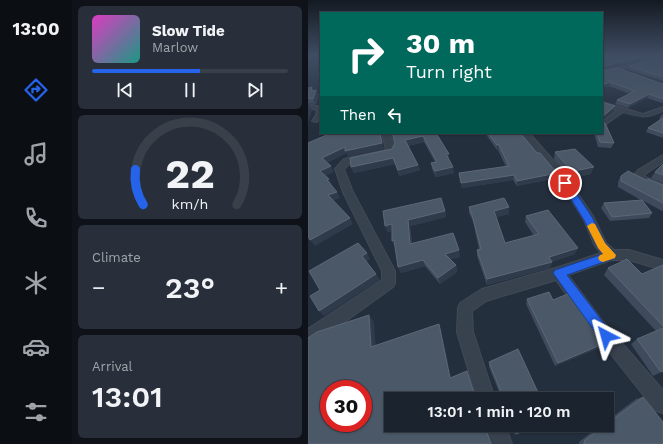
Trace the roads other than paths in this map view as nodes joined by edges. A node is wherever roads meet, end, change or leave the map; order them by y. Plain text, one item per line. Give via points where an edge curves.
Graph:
1 (603, 104) edge
2 (308, 106) edge
3 (663, 109) edge
4 (622, 110) junction
5 (315, 121) dead end
6 (603, 124) edge
7 (386, 134) edge
8 (526, 134) edge
9 (663, 158) edge
10 (663, 188) edge
11 (611, 255) junction
12 (663, 265) edge
13 (559, 273) junction
14 (308, 338) edge
15 (484, 392) edge
16 (663, 404) edge
17 (498, 432) edge
18 (502, 444) edge

1 - 4 street
2 - 5 street via 320,109
3 - 4 street via 643,116
4 - 6 street
7 - 14 street via 391,149 389,152 347,161 339,169 348,192 389,271 388,283
8 - 11 street via 558,171 588,219 601,246
9 - 10 street via 639,175 641,179
11 - 12 street via 629,255
11 - 13 street
13 - 15 street via 482,296 465,308 465,332
13 - 16 street via 596,324
17 - 18 street

